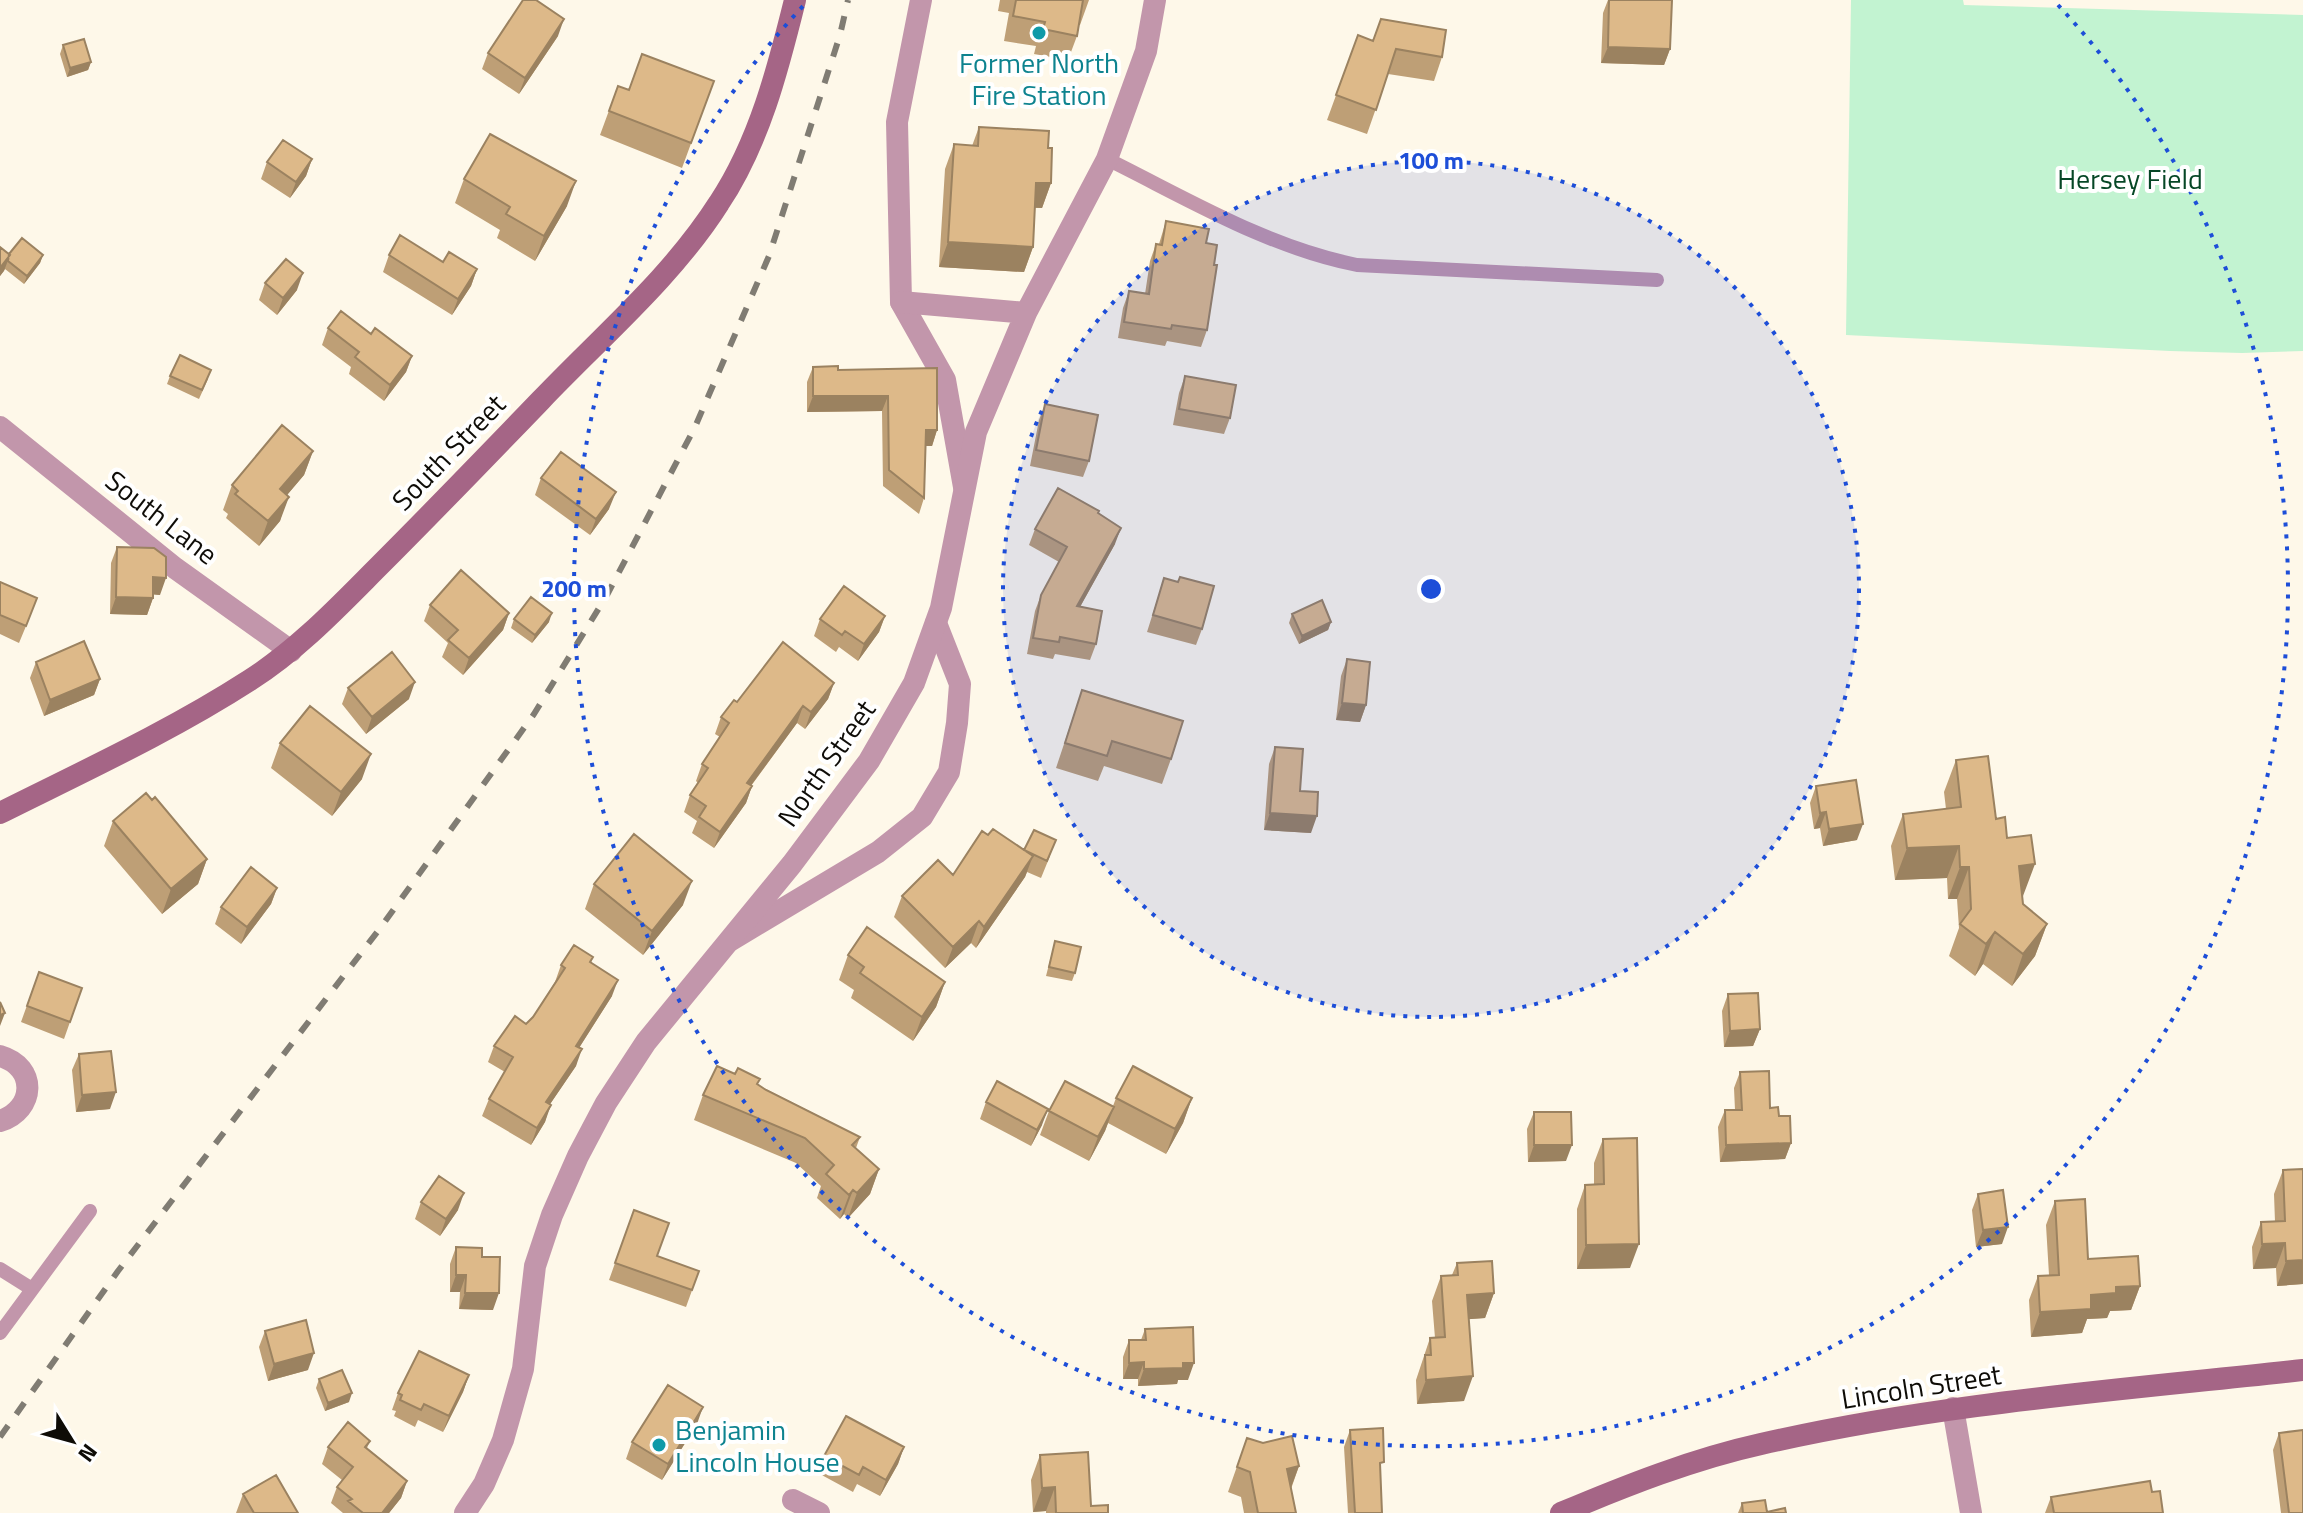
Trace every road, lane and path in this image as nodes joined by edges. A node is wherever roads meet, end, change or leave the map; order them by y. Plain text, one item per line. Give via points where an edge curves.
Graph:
1 (795, 0) edge
2 (921, 0) edge
3 (1155, 0) edge
4 (1107, 159) junction
5 (1657, 280) dead end
6 (901, 302) junction
7 (1026, 313) junction
8 (0, 427) edge
9 (965, 489) junction
10 (936, 623) junction
11 (291, 651) junction
12 (0, 813) edge
13 (729, 942) junction
14 (0, 1056) edge
15 (0, 1121) edge
16 (90, 1211) dead end
17 (0, 1269) edge
18 (32, 1289) junction
19 (0, 1333) edge
20 (2303, 1370) edge
21 (1953, 1408) junction
22 (793, 1500) dead end
23 (465, 1513) edge
24 (819, 1513) edge
25 (1561, 1513) edge
26 (1971, 1513) edge

1 - 11 main road, South Street via 746,156 685,248 452,493
2 - 6 street via 897,122
3 - 4 street, North Street via 1146,51
4 - 5 lane via 1276,242 1357,265
4 - 7 street, North Street
6 - 7 street
6 - 9 street via 945,380
7 - 9 street, North Street via 976,432
8 - 11 street, South Lane via 175,568
9 - 10 street, North Street
10 - 13 street, North Street via 914,683 869,761
10 - 13 street via 960,684 949,772 922,817 878,852
11 - 12 main road, South Street via 251,680 130,748
13 - 23 street, North Street via 646,1042 578,1156 535,1266 523,1369 503,1440
14 - 15 street via 25,1071 27,1094 10,1118
16 - 18 lane
17 - 18 lane
18 - 19 lane
20 - 21 main road, Lincoln Street
21 - 25 main road, Lincoln Street via 1759,1444
21 - 26 street
22 - 24 street

